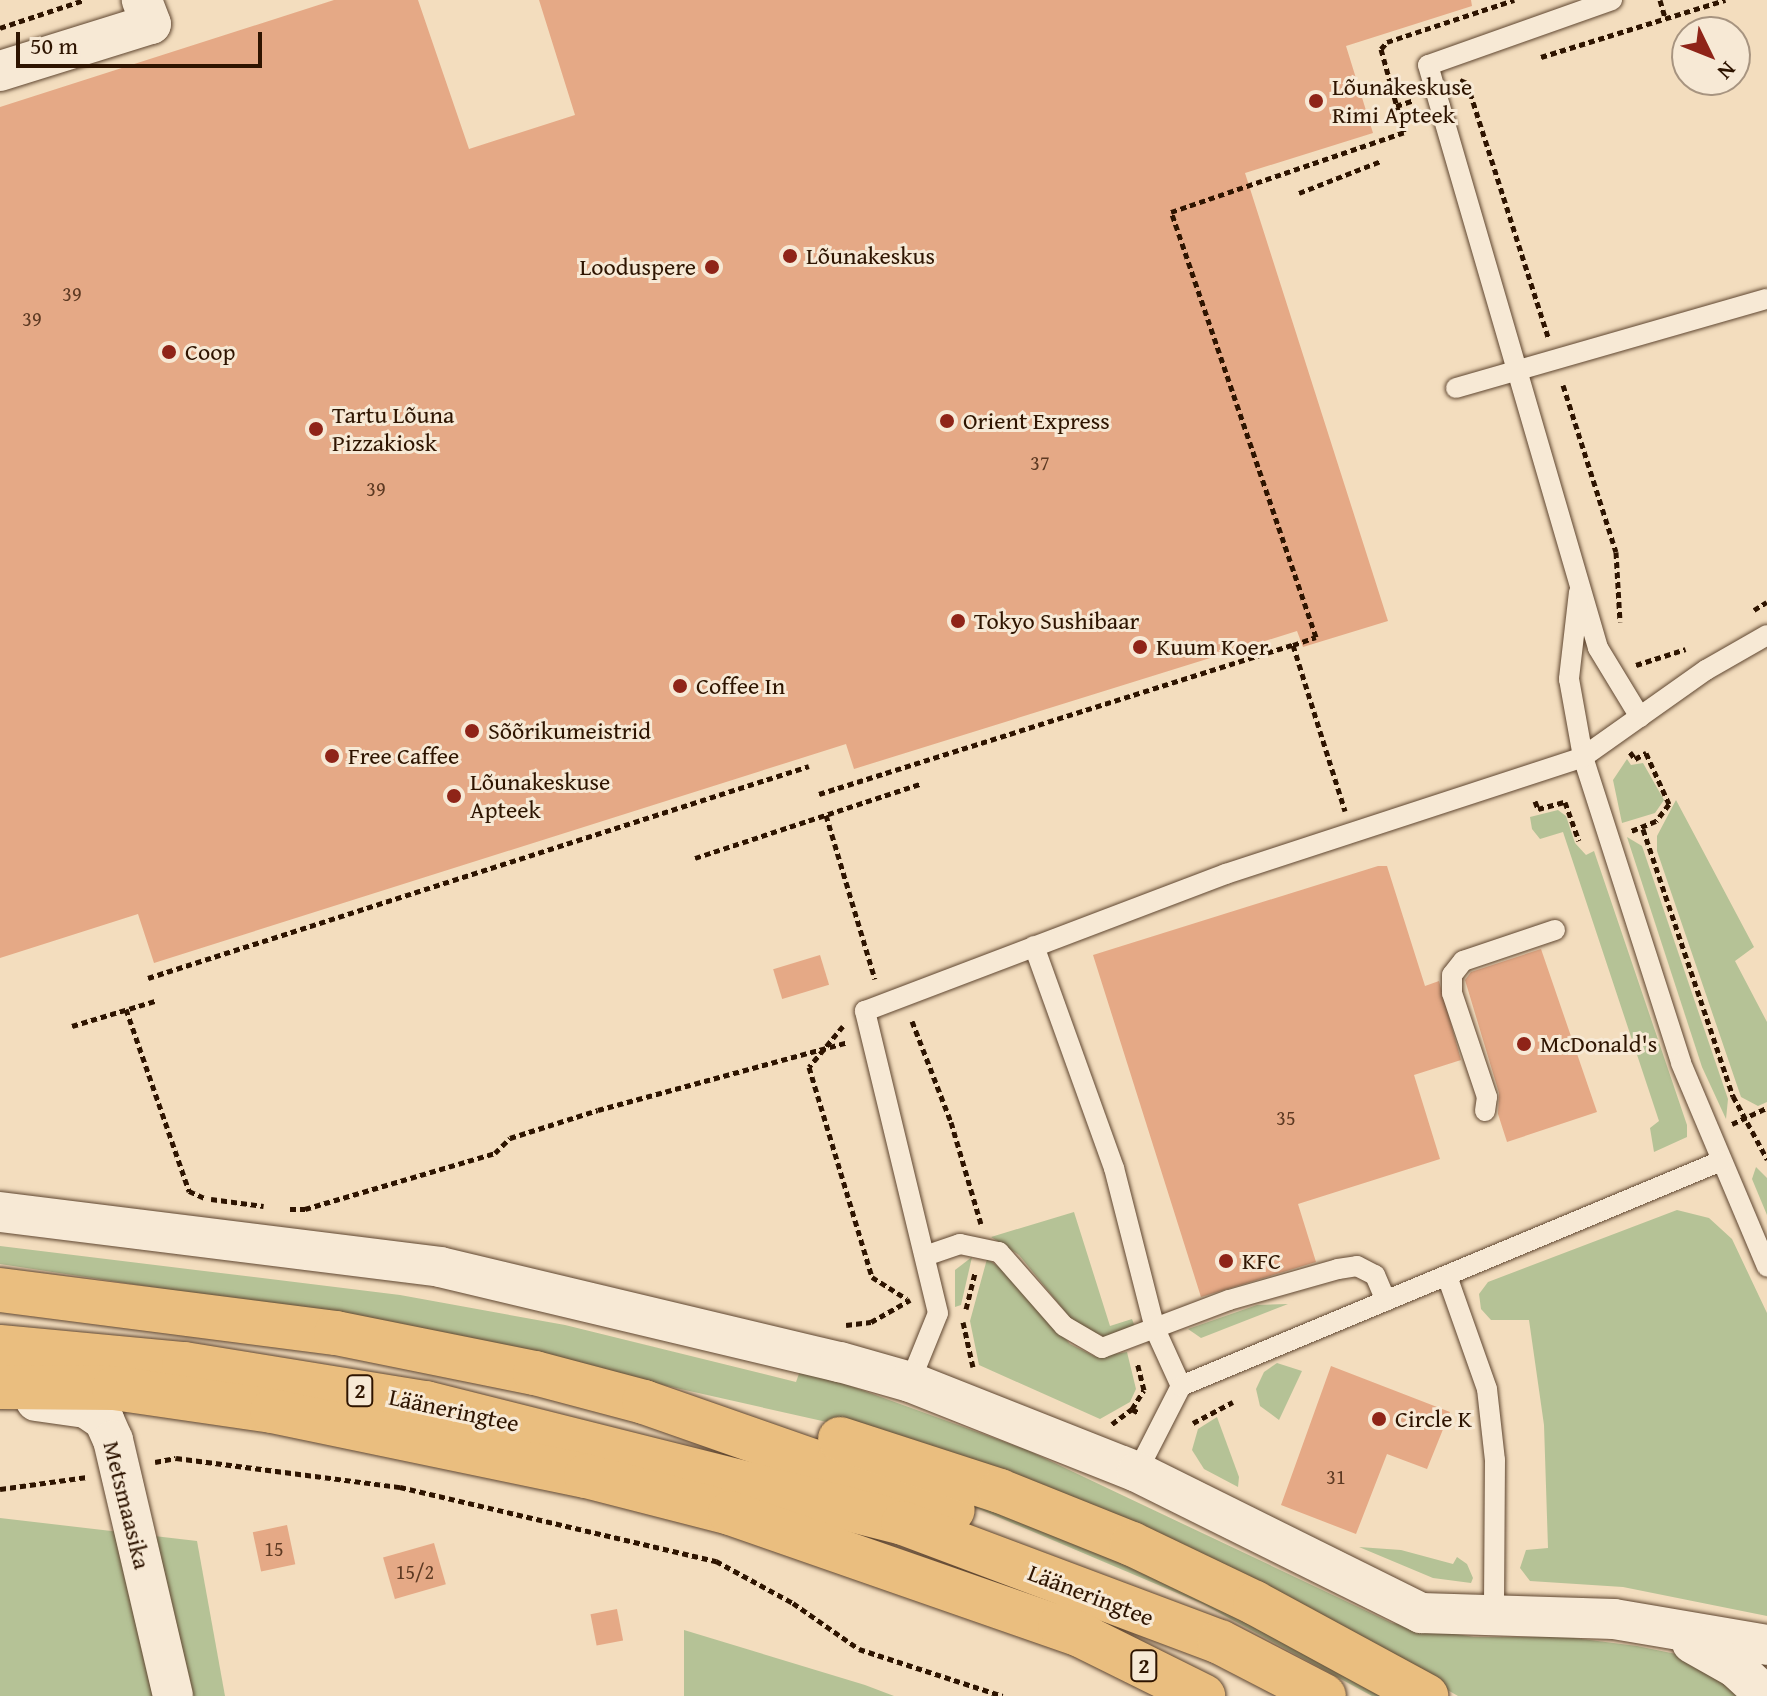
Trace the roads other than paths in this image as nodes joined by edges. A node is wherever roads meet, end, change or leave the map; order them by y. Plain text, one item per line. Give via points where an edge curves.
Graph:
1 (1612, 0) edge
2 (147, 12) edge
3 (0, 71) edge
4 (1767, 299) edge
5 (1518, 369) junction
6 (1456, 388) dead end
7 (1580, 576) junction
8 (1767, 635) edge
9 (1640, 717) junction
10 (1583, 757) junction
11 (1555, 930) dead end
12 (1034, 946) junction
13 (1485, 1111) dead end
14 (1721, 1161) junction
15 (0, 1212) edge
16 (925, 1256) junction
17 (1767, 1267) edge
18 (1447, 1276) junction
19 (0, 1290) edge
20 (1386, 1301) junction
21 (1155, 1329) junction
22 (0, 1347) edge
23 (910, 1382) junction
24 (1181, 1386) junction
25 (0, 1387) edge
26 (0, 1398) edge
27 (644, 1402) junction
28 (1137, 1472) junction
29 (712, 1476) junction
30 (1494, 1616) junction
31 (1675, 1633) junction
32 (1086, 1637) junction
33 (1220, 1642) junction
34 (1767, 1645) edge
35 (173, 1696) edge
36 (1203, 1696) edge
37 (1324, 1696) edge
38 (1426, 1696) edge
39 (1766, 1696) edge

1 - 5 lane via 1428,65
2 - 3 street
4 - 5 lane
5 - 6 lane
5 - 7 lane
7 - 9 lane via 1598,648
7 - 10 lane via 1569,679
8 - 9 lane
9 - 10 lane
10 - 12 lane via 1226,874
10 - 14 lane via 1681,1063
11 - 13 lane via 1463,961 1452,975 1452,993 1487,1097
12 - 16 lane via 865,1011
12 - 21 lane via 1114,1168
14 - 17 lane
14 - 18 lane
15 - 23 street via 440,1267
16 - 21 lane via 960,1244 982,1246 1011,1262 1064,1326 1087,1344 1102,1348
16 - 23 lane via 938,1313
18 - 20 lane
18 - 30 lane via 1487,1389 1495,1460
19 - 27 highway via 336,1333
20 - 21 lane via 1375,1275 1357,1266 1275,1286
20 - 24 lane
21 - 24 lane
22 - 29 highway, Lääneringtee / 2 via 82,1350 380,1395 544,1430
23 - 28 street
24 - 28 lane
25 - 32 highway via 114,1388 258,1409 586,1476 730,1513
26 - 35 street, Metsmaasika via 86,1408 104,1420
27 - 33 highway via 1007,1531 1135,1590
27 - 38 highway via 838,1438 1000,1491 1195,1573
28 - 30 street via 1421,1613
29 - 32 highway, Lääneringtee / 2
29 - 33 highway, Lääneringtee / 2 via 903,1523
30 - 31 street via 1614,1619
31 - 34 street
31 - 39 street via 1736,1668
32 - 36 highway, Lääneringtee / 2
33 - 37 highway, Lääneringtee / 2

